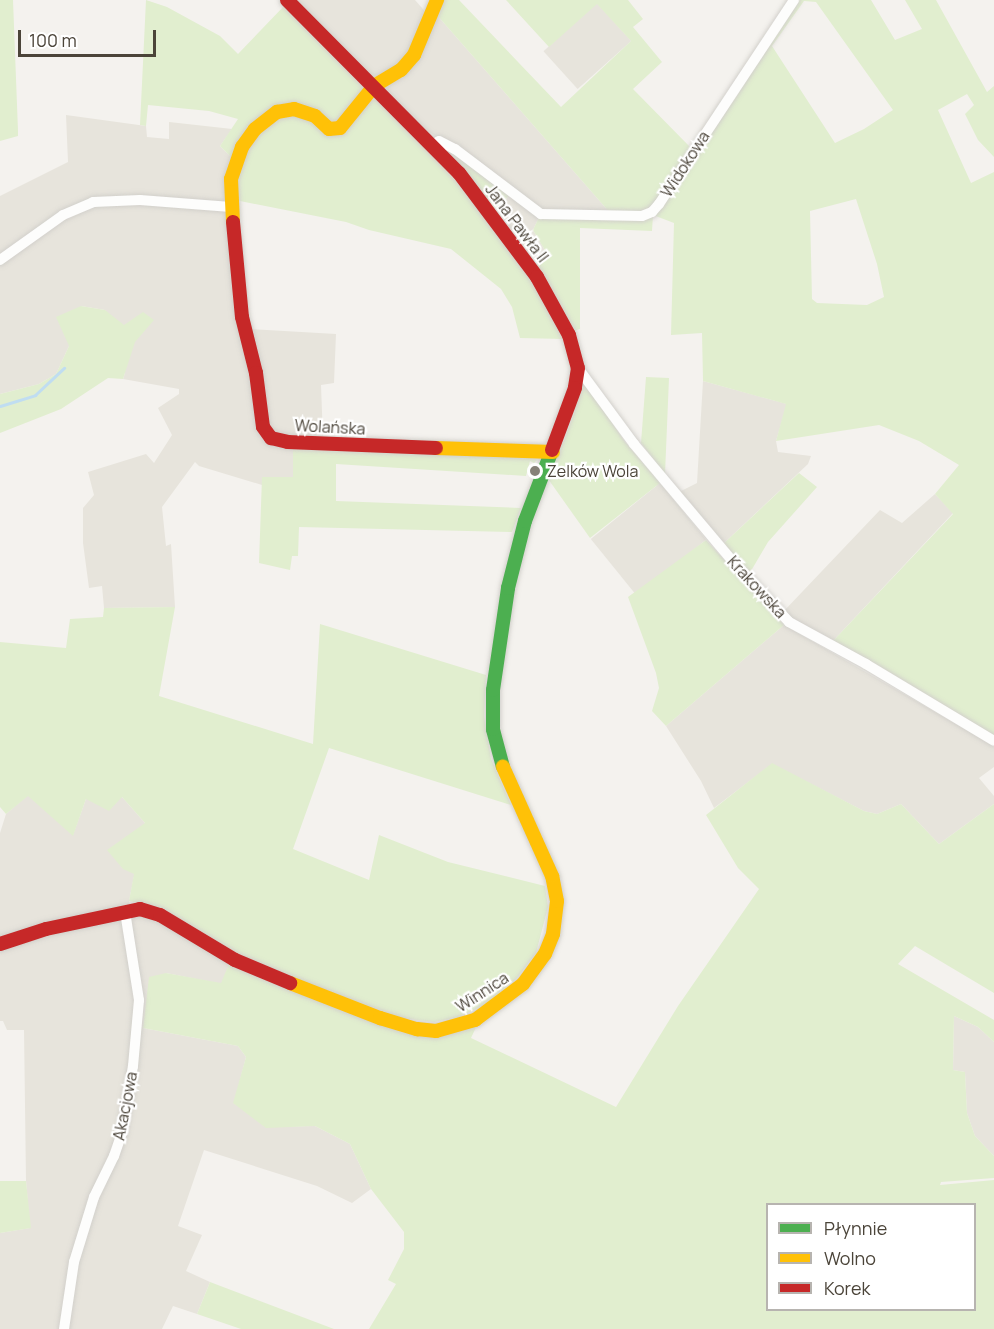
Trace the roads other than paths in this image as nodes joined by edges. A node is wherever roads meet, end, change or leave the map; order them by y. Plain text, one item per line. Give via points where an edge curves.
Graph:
1 (287, 0) edge
2 (437, 0) edge
3 (794, 0) edge
4 (374, 86) junction
5 (430, 146) junction
6 (231, 207) junction
7 (0, 260) edge
8 (578, 368) junction
9 (553, 452) junction
10 (525, 520) joint
11 (994, 741) edge
12 (125, 912) junction
13 (0, 944) edge
14 (64, 1329) edge

1 - 4 street, Jana Pawła II
2 - 4 street via 414,55 401,70
3 - 5 street, Widokowa via 652,212 642,216 542,214 455,149 439,141
4 - 5 street, Jana Pawła II
4 - 6 street, Wolańska via 340,128 329,129 315,116 294,109 277,112 255,129 242,147 231,179
5 - 8 street, Jana Pawła II via 459,173 537,277 569,335
6 - 7 street via 140,200 93,202 63,215
6 - 9 street, Wolańska via 242,317 256,373 263,427 271,438 288,442
8 - 9 street, Jana Pawła II
8 - 11 street, Krakowska via 634,444 789,622
9 - 10 street, Jana Pawła II
10 - 12 street, Winnica via 508,588 493,690 493,729 498,756 552,876 557,901 556,922 545,954 523,984 464,1025 436,1031 417,1029 235,960 160,915 140,909
12 - 13 street, Winnica via 46,929
12 - 14 street, Akacjowa via 139,1000 133,1066 122,1133 94,1197 74,1262

